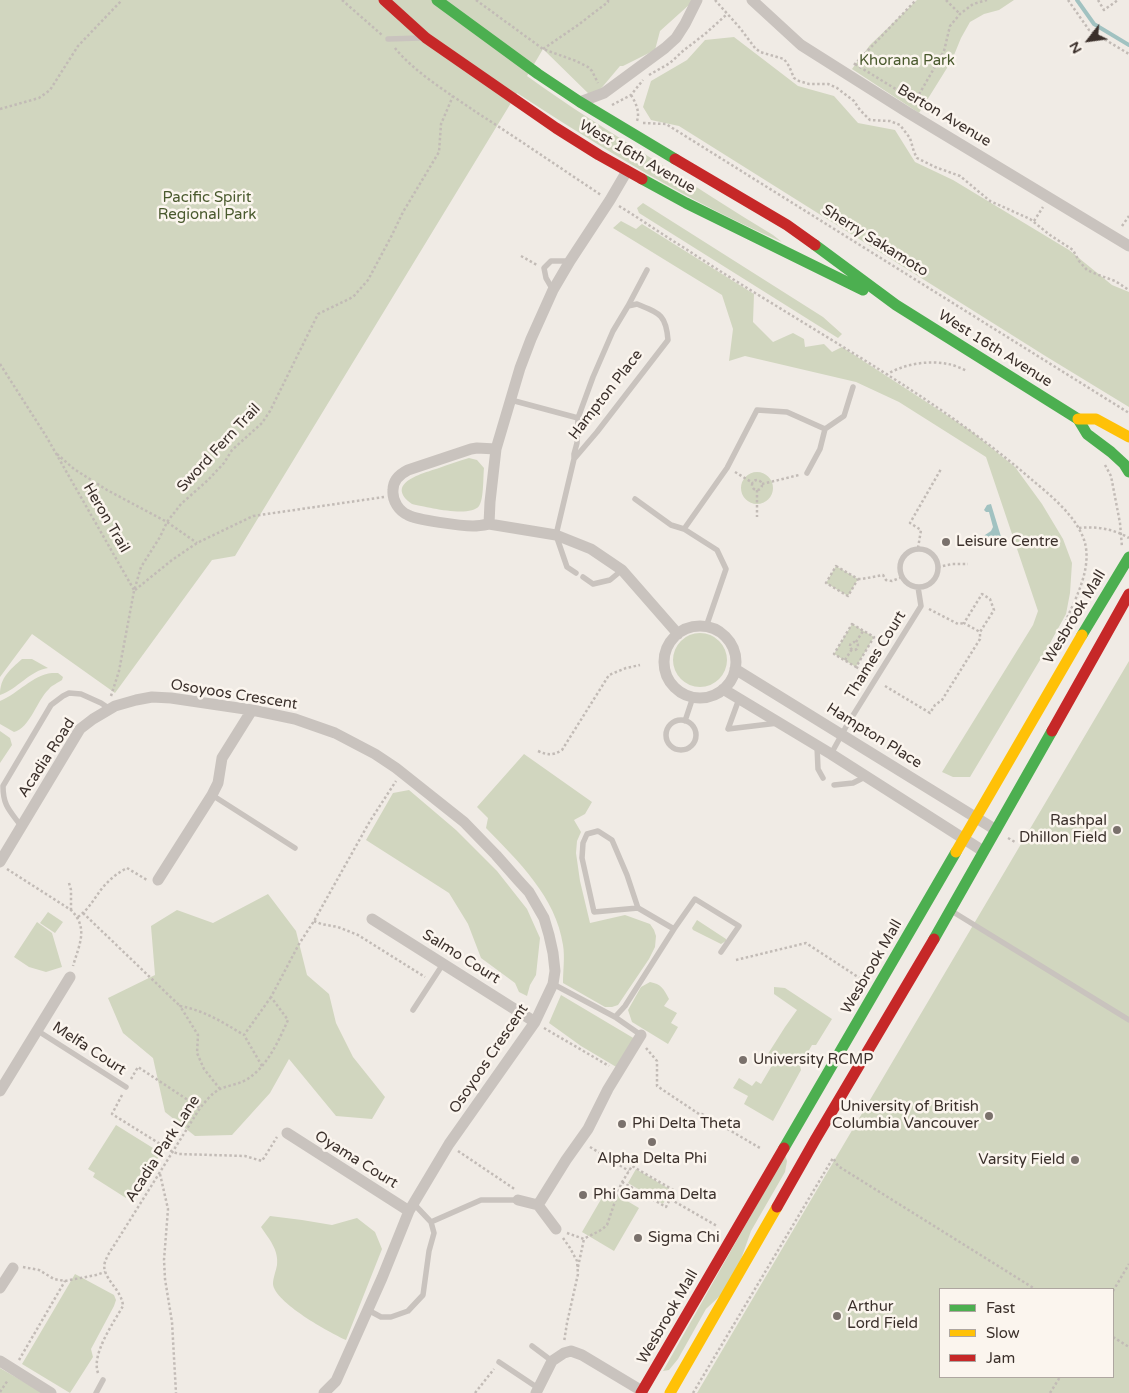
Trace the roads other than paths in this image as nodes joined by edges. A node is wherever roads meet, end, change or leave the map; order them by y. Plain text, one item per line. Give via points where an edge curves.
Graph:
1 (384, 0) edge
2 (438, 0) edge
3 (698, 0) edge
4 (752, 0) edge
5 (426, 38) junction
6 (388, 39) road end
7 (580, 102) junction
8 (627, 170) junction
9 (1129, 246) edge
10 (570, 261) junction
11 (647, 270) dead end
12 (553, 290) junction
13 (896, 305) junction
14 (628, 306) junction
15 (853, 386) dead end
16 (512, 400) junction
17 (578, 418) junction
18 (1078, 419) junction
19 (825, 429) junction
20 (1129, 437) edge
21 (496, 449) junction
22 (574, 459) junction
23 (1129, 472) edge
24 (807, 473) road end
25 (634, 499) dead end
26 (489, 524) junction
27 (684, 530) junction
28 (556, 535) junction
29 (1129, 557) edge
30 (622, 570) junction
31 (576, 573) dead end
32 (583, 578) dead end
33 (918, 587) junction
34 (1129, 594) edge
35 (706, 626) junction
36 (678, 634) junction
37 (735, 669) junction
38 (723, 689) junction
39 (693, 697) junction
40 (739, 699) junction
41 (112, 704) junction
42 (252, 710) junction
43 (685, 720) junction
44 (779, 723) junction
45 (842, 734) junction
46 (818, 746) junction
47 (831, 754) junction
48 (866, 776) junction
49 (823, 778) dead end
50 (834, 785) dead end
51 (212, 795) junction
52 (976, 818) junction
53 (21, 826) junction
54 (996, 830) junction
55 (963, 838) junction
56 (295, 848) dead end
57 (983, 850) junction
58 (3, 865) edge
59 (158, 880) road end
60 (638, 908) junction
61 (950, 910) junction
62 (372, 919) dead end
63 (674, 929) junction
64 (721, 952) dead end
65 (443, 963) junction
66 (70, 977) road end
67 (553, 984) junction
68 (413, 1010) dead end
69 (615, 1018) junction
70 (1129, 1020) edge
71 (535, 1022) junction
72 (38, 1031) junction
73 (642, 1034) joint
74 (126, 1088) road end
75 (0, 1091) edge
76 (286, 1133) road end
77 (517, 1195) joint
78 (538, 1205) junction
79 (411, 1207) junction
80 (431, 1222) junction
81 (556, 1229) road end
82 (13, 1268) road end
83 (0, 1288) edge
84 (368, 1310) junction
85 (532, 1346) dead end
86 (0, 1361) edge
87 (552, 1361) junction
88 (499, 1362) road end
89 (103, 1380) road end
90 (537, 1391) edge
91 (643, 1392) edge
92 (51, 1393) edge
93 (96, 1393) edge
94 (324, 1393) edge
95 (670, 1393) edge

1 - 5 main road, West 16th Avenue
2 - 7 main road, West 16th Avenue
3 - 7 street via 676,38 665,48 604,93
4 - 9 street, Berton Avenue via 802,45
5 - 6 lane
5 - 8 main road, West 16th Avenue via 556,128
7 - 13 main road, West 16th Avenue via 787,225
8 - 10 street
8 - 13 main road, West 16th Avenue via 771,246
10 - 12 street
10 - 12 lane via 551,261 544,268
11 - 14 lane, Hampton Place
12 - 16 street via 520,368
13 - 18 main road, West 16th Avenue
14 - 17 lane, Hampton Place via 613,331
14 - 22 lane, Hampton Place via 637,304 661,316 667,327 668,340
15 - 19 lane via 844,416
16 - 17 lane
16 - 21 street
17 - 22 lane, Hampton Place
18 - 20 main road, West 16th Avenue via 1096,419
18 - 23 main road, West 16th Avenue via 1087,434 1111,452
19 - 24 lane via 820,450
19 - 27 lane via 787,412 758,410 727,468
21 - 26 street
21 - 26 street via 471,449 408,470 395,480 392,490 401,511 414,518 474,526
22 - 28 lane
25 - 27 lane via 671,525
26 - 28 street
27 - 35 lane via 718,550 726,569
28 - 30 street via 591,549
28 - 31 lane via 567,567
29 - 52 main road, Wesbrook Mall
30 - 32 lane via 610,580 593,584
30 - 36 street
33 - 33 lane via 930,584 938,573 937,561 930,552 918,548 907,553 900,564 902,577
33 - 45 lane, Thames Court via 921,606
34 - 54 main road
35 - 36 street via 696,626
35 - 37 street via 726,637 736,657
36 - 39 street via 666,652 666,674 678,690
37 - 38 street
37 - 45 street, Hampton Place
38 - 39 street via 704,698
38 - 40 street
39 - 43 lane
40 - 44 street
40 - 44 lane via 728,729
41 - 42 street, Osoyoos Crescent via 171,698
41 - 53 street, Acadia Road via 80,730
41 - 53 lane via 69,693 51,706 3,786 3,798 9,812
42 - 51 street via 222,758 218,783
42 - 67 street, Osoyoos Crescent via 295,719 356,743 403,772 464,822 529,892 537,905 551,944 555,971
43 - 43 lane via 672,723 666,735 672,748 677,750 687,749 696,738 692,725
44 - 46 street
45 - 47 lane, Thames Court
45 - 52 street, Hampton Place
46 - 47 street
46 - 49 lane via 818,769
47 - 48 street
48 - 50 lane via 853,783
48 - 55 street
51 - 56 lane
51 - 59 street
52 - 54 street, Hampton Place
52 - 55 main road, Wesbrook Mall
53 - 58 street, Acadia Road
54 - 57 main road
55 - 57 street
55 - 91 main road, Wesbrook Mall
57 - 61 main road
60 - 60 lane via 612,840 598,831 587,834 582,858 594,912
60 - 63 lane
61 - 70 lane
61 - 95 main road
62 - 65 street, Salmo Court
63 - 64 lane via 695,899 738,926
63 - 69 lane
65 - 68 lane
65 - 71 street, Salmo Court
66 - 72 street
67 - 69 lane
67 - 71 street, Osoyoos Crescent
69 - 73 lane
71 - 79 street, Osoyoos Crescent via 449,1144
72 - 74 lane, Melfa Court
72 - 75 street
73 - 78 street via 588,1129
76 - 79 street, Oyama Court
77 - 78 street
77 - 80 lane via 481,1200
78 - 81 street
79 - 80 lane
79 - 84 street, Osoyoos Crescent
80 - 84 lane via 434,1233 422,1295 408,1311 391,1317 381,1317
82 - 83 street
84 - 94 street, Osoyoos Crescent via 336,1381
85 - 87 lane
86 - 92 street
87 - 90 street
87 - 91 street via 571,1351
88 - 90 lane
89 - 93 lane

